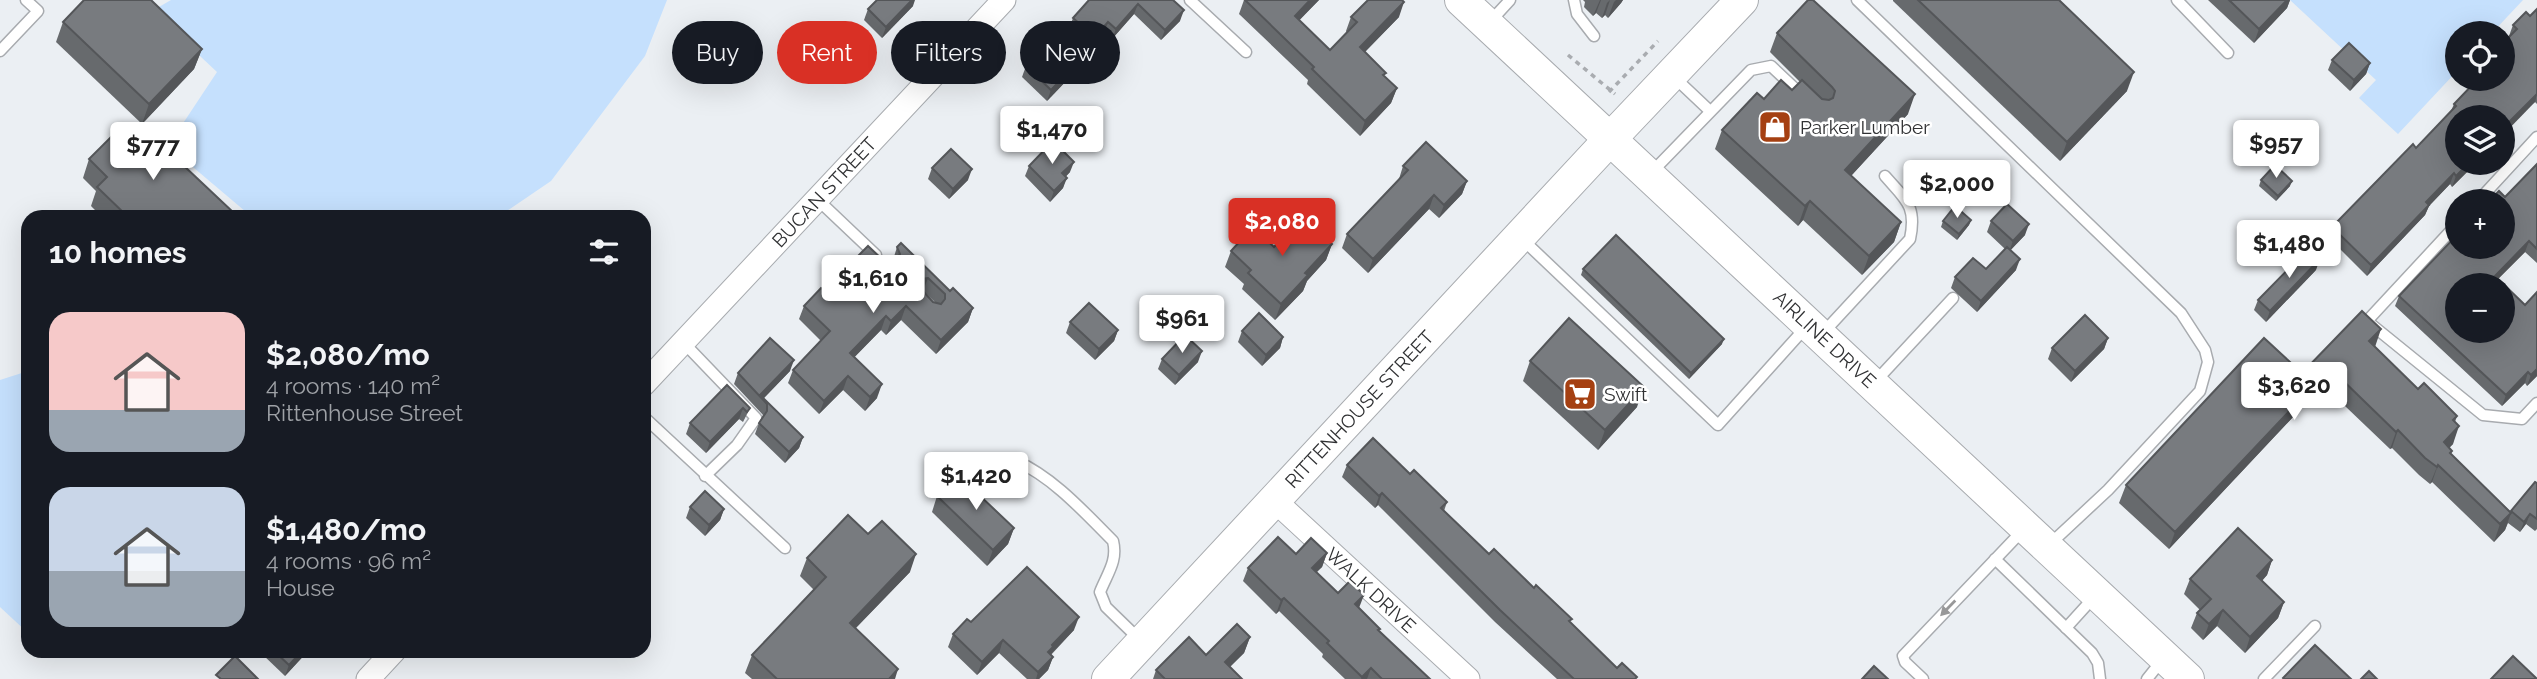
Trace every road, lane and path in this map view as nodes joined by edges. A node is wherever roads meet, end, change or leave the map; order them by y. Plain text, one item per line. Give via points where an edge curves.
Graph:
1 (26, 0) edge
2 (1004, 0) edge
3 (1190, 0) edge
4 (1461, 0) edge
5 (1510, 0) edge
6 (1574, 0) edge
7 (1742, 0) edge
8 (2177, 0) edge
9 (1861, 1) edge
10 (1487, 24) junction
11 (1594, 36) dead end
12 (1658, 41) dead end
13 (0, 51) edge
14 (1246, 52) dead end
15 (2228, 53) dead end
16 (1569, 55) dead end
17 (1671, 75) junction
18 (1609, 92) junction
19 (1615, 94) dead end
20 (1810, 103) edge
21 (1710, 111) junction
22 (2537, 137) edge
23 (1611, 138) junction
24 (1650, 175) junction
25 (1885, 176) dead end
26 (2489, 189) edge
27 (817, 199) junction
28 (1520, 237) junction
29 (2445, 237) edge
30 (887, 266) edge
31 (1953, 298) dead end
32 (1815, 329) junction
33 (683, 342) junction
34 (651, 376) edge
35 (1873, 384) junction
36 (2537, 402) edge
37 (651, 424) edge
38 (1016, 461) dead end
39 (705, 476) junction
40 (1274, 500) junction
41 (2036, 537) junction
42 (785, 548) dead end
43 (1995, 559) junction
44 (2097, 594) junction
45 (2315, 626) dead end
46 (2066, 628) junction
47 (1143, 642) junction
48 (388, 658) edge
49 (2156, 668) edge
50 (368, 679) edge
51 (1108, 679) edge
52 (1468, 679) edge
53 (1923, 679) edge
54 (2100, 679) edge
55 (2188, 679) edge
56 (2264, 679) edge

1 - 13 lane via 38,11
2 - 27 street, BUCAN STREET
3 - 14 lane
4 - 10 main road, AIRLINE DRIVE
5 - 10 lane
6 - 11 lane via 1577,14
7 - 17 main road, RITTENHOUSE STREET
8 - 15 lane
9 - 41 lane via 2181,313 2205,350 2208,362 2200,391 2108,490
10 - 23 main road, AIRLINE DRIVE
12 - 18 path
16 - 18 path
17 - 21 lane
17 - 23 main road, RITTENHOUSE STREET
18 - 19 path
20 - 21 lane via 1771,66 1751,70
21 - 24 lane
22 - 26 lane
23 - 24 main road, AIRLINE DRIVE
23 - 28 main road, RITTENHOUSE STREET
24 - 32 main road, AIRLINE DRIVE
25 - 32 lane via 1911,207 1910,239
27 - 30 lane
27 - 33 street, BUCAN STREET
28 - 32 lane via 1718,425
28 - 40 main road, RITTENHOUSE STREET
29 - 36 lane via 2367,321 2483,415 2522,419
31 - 35 lane
32 - 35 main road, AIRLINE DRIVE
33 - 34 street, BUCAN STREET
33 - 39 lane via 756,418 737,445
35 - 41 main road, AIRLINE DRIVE
37 - 39 lane
38 - 47 lane via 1046,478 1113,541 1113,564 1100,592 1106,607
39 - 42 lane
40 - 47 main road, RITTENHOUSE STREET
40 - 52 street, WALK DRIVE
41 - 43 lane
41 - 44 main road, AIRLINE DRIVE
43 - 46 lane
43 -> 53 lane via 1903,656
44 - 46 lane
44 - 49 main road, AIRLINE DRIVE
45 - 56 lane
46 - 54 lane via 2092,653
47 - 51 main road, RITTENHOUSE STREET
48 - 50 street
49 - 55 main road, AIRLINE DRIVE

